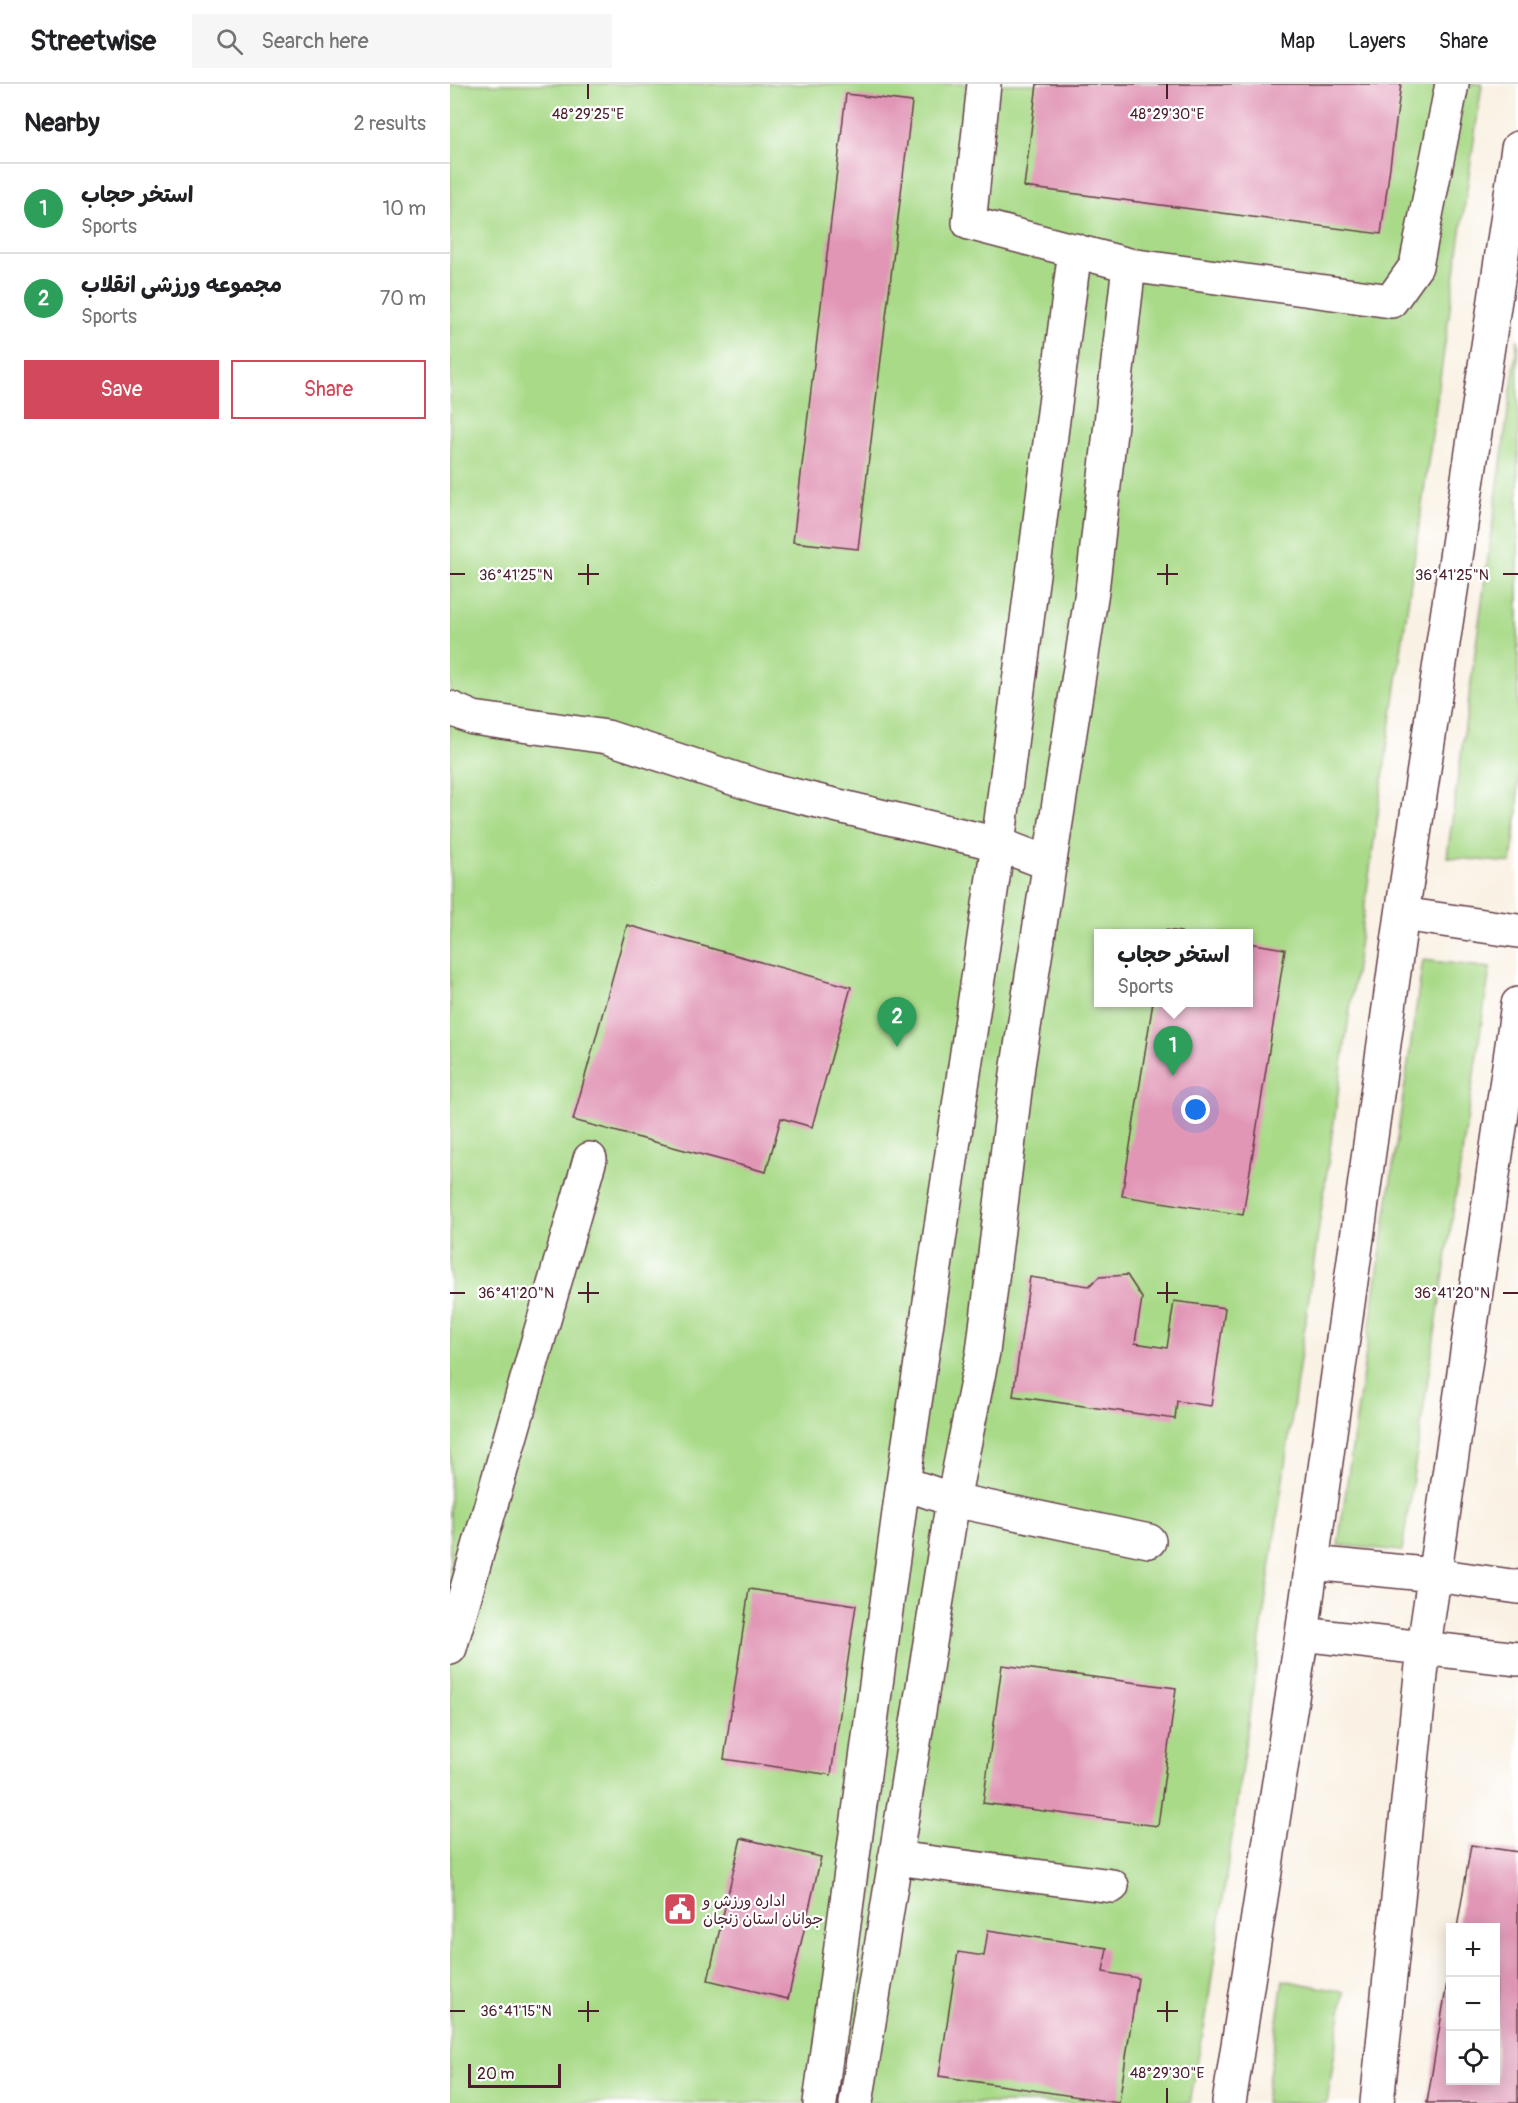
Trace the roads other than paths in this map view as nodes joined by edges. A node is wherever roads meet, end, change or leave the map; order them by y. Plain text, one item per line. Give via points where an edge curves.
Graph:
1 (984, 84) edge
2 (1452, 84) edge
3 (1518, 148) edge
4 (1075, 250) junction
5 (1129, 265) junction
6 (450, 708) edge
7 (998, 844) junction
8 (1048, 863) junction
9 (1402, 914) junction
10 (1518, 931) edge
11 (1518, 1004) edge
12 (973, 1012) junction
13 (1026, 1017) junction
14 (590, 1159) dead end
15 (903, 1483) junction
16 (953, 1500) junction
17 (1149, 1540) dead end
18 (1312, 1563) junction
19 (1435, 1575) junction
20 (1518, 1587) edge
21 (1302, 1634) junction
22 (1424, 1646) junction
23 (450, 1648) edge
24 (1518, 1659) edge
25 (895, 1858) junction
26 (1112, 1886) dead end
27 (820, 2103) edge
28 (856, 2103) edge
29 (1229, 2103) edge
30 (1377, 2103) edge

1 - 4 street via 969,223
2 - 5 street via 1416,266 1391,301
3 - 9 street
4 - 5 street
4 - 7 street
5 - 8 street via 1092,591
6 - 7 street via 473,717 607,737 763,788
7 - 8 street
7 - 12 street
8 - 13 street
9 - 10 street
9 - 18 street
11 - 19 street
12 - 13 street
12 - 15 street
13 - 16 street via 983,1352
14 - 23 street
15 - 16 street
15 - 27 street
16 - 17 street
16 - 25 street
18 - 19 street
18 - 21 street
19 - 20 street
19 - 22 street
21 - 22 street
21 - 29 street
22 - 24 street
22 - 30 street
25 - 26 street
25 - 28 street

